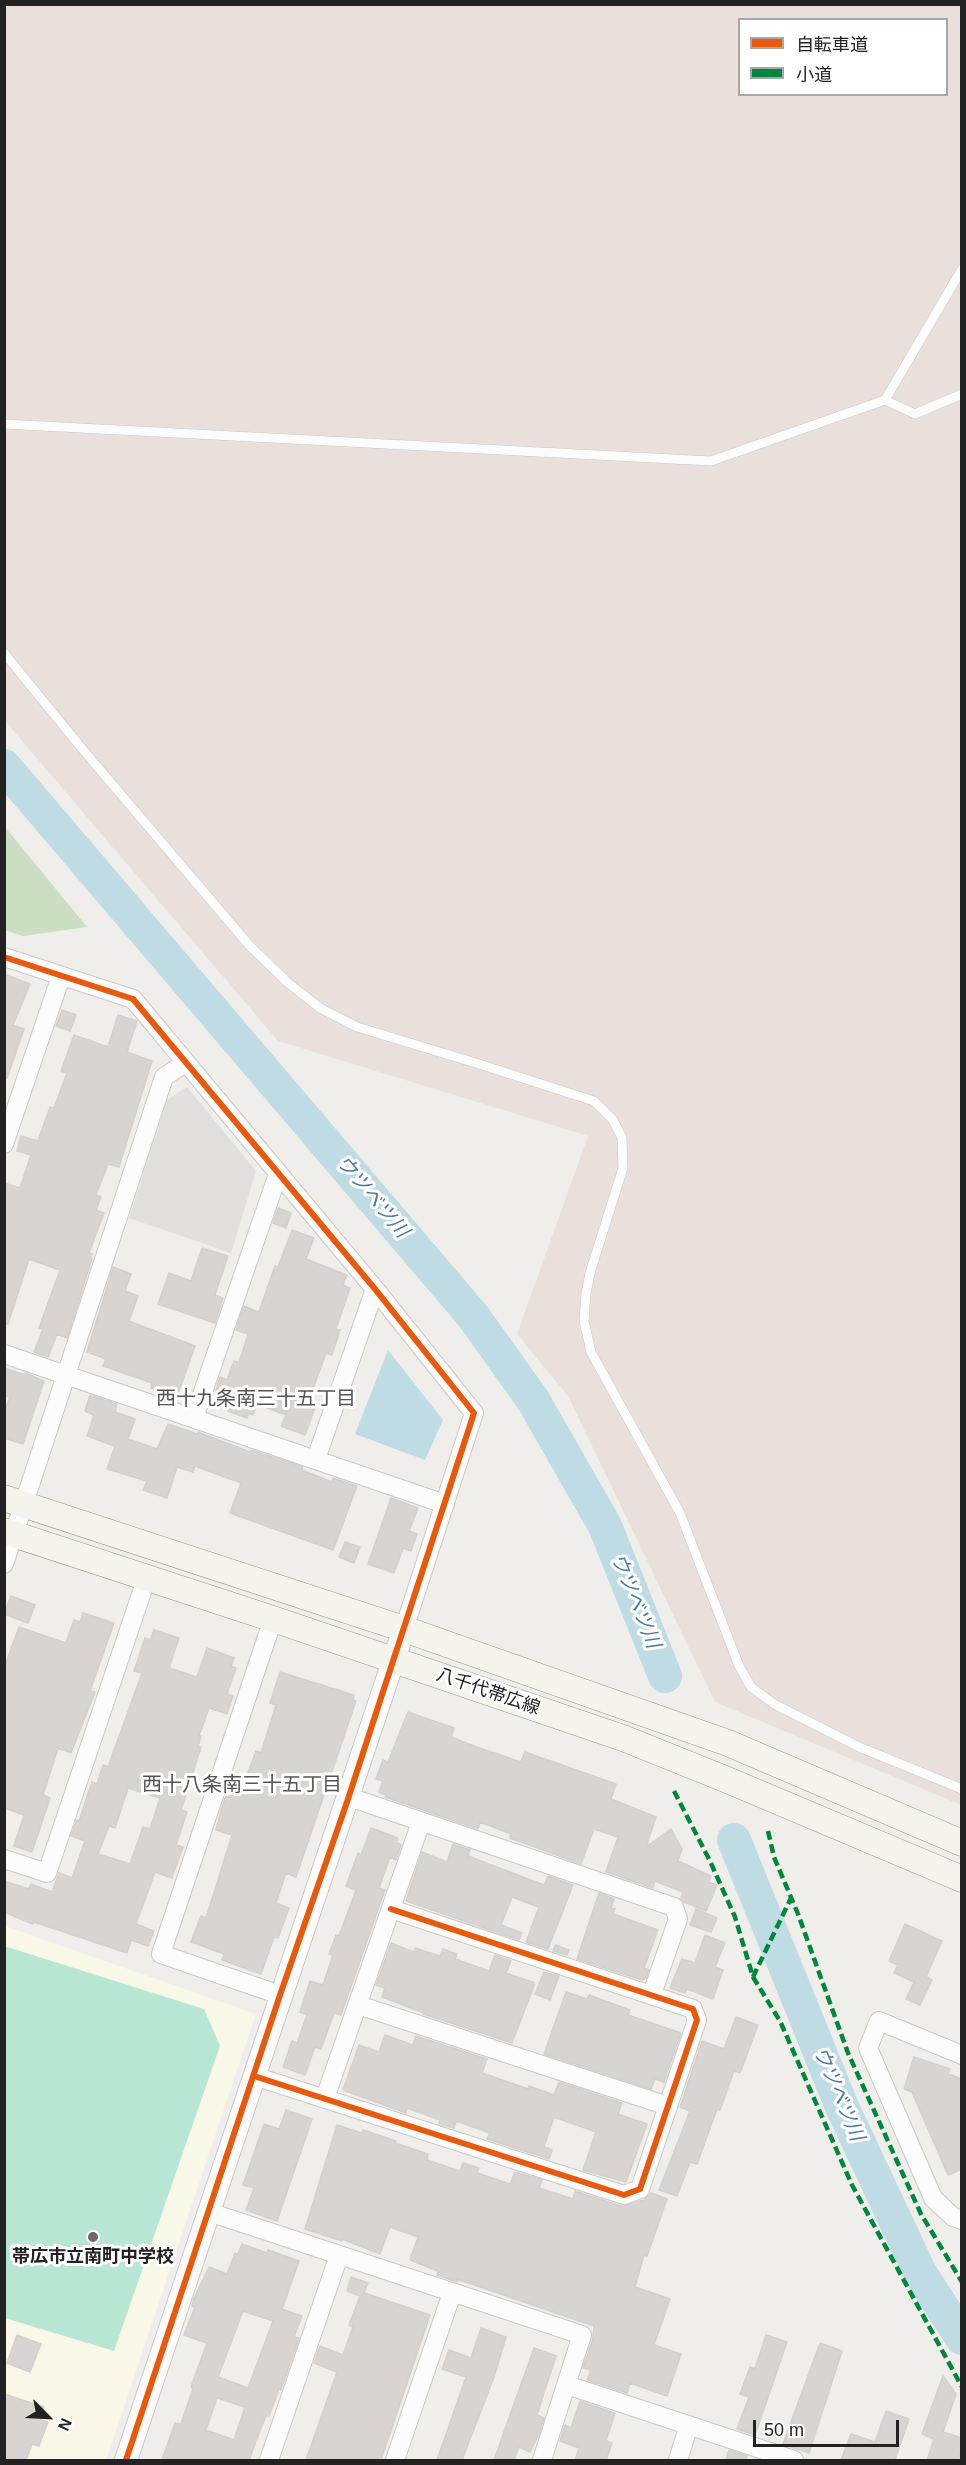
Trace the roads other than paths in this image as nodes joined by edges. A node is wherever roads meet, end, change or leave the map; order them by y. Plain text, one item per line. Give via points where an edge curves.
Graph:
1 (962, 269) edge
2 (962, 394) edge
3 (885, 400) junction
4 (4, 424) edge
5 (4, 653) edge
6 (4, 957) edge
7 (61, 976) junction
8 (185, 1063) junction
9 (4, 1144) edge
10 (278, 1174) junction
11 (375, 1289) junction
12 (4, 1354) edge
13 (67, 1375) junction
14 (194, 1418) junction
15 (316, 1459) junction
16 (14, 1501) edge
17 (445, 1504) junction
18 (10, 1532) edge
19 (4, 1564) edge
20 (147, 1577) junction
21 (273, 1619) junction
22 (404, 1629) junction
23 (394, 1660) junction
24 (962, 1789) edge
25 (349, 1797) junction
26 (421, 1822) junction
27 (962, 1843) edge
28 (4, 1859) edge
29 (962, 1879) edge
30 (391, 1909) junction
31 (652, 1994) junction
32 (280, 1995) junction
33 (358, 2005) junction
34 (962, 2055) edge
35 (254, 2076) junction
36 (325, 2098) junction
37 (668, 2106) junction
38 (209, 2212) junction
39 (962, 2220) edge
40 (339, 2255) junction
41 (452, 2293) junction
42 (567, 2385) junction
43 (689, 2425) junction
44 (126, 2460) edge
45 (269, 2460) edge
46 (395, 2460) edge
47 (542, 2460) edge
48 (678, 2460) edge
49 (794, 2460) edge

1 - 3 lane
2 - 3 lane via 915,414
3 - 4 lane via 711,461
5 - 24 lane via 249,945 320,1008 357,1027 594,1101 613,1120 622,1138 623,1168 586,1294 584,1321 591,1352 680,1513 740,1666 751,1687 774,1704 859,1747
6 - 7 street
7 - 8 street via 133,999
7 - 9 street
8 - 10 street
8 - 13 street via 164,1077
10 - 11 street
10 - 14 street
11 - 15 street
11 - 17 street via 474,1413
12 - 13 street
13 - 14 street
13 - 16 street
14 - 15 street
15 - 17 street
16 - 18 street
16 - 22 main road, 八千代帯広線
17 - 22 street
18 - 19 street
18 - 20 main road, 八千代帯広線
20 - 21 main road, 八千代帯広線
20 - 28 street via 47,1873
21 - 23 main road, 八千代帯広線
21 - 32 street via 161,1954
22 - 23 street
22 - 27 main road, 八千代帯広線 via 728,1743
23 - 25 street
23 - 29 main road, 八千代帯広線 via 623,1738
25 - 26 street
25 - 32 street
26 - 30 street
26 - 31 street via 674,1907 678,1919
30 - 31 street
30 - 33 street
31 - 37 street via 693,2009 697,2020
32 - 35 street
33 - 36 street
33 - 37 street
34 - 39 street via 879,2021 868,2048 933,2198 953,2217
35 - 36 street
35 - 38 street
36 - 37 street via 624,2195 640,2189
38 - 40 street
38 - 44 street
40 - 41 street
40 - 45 street
41 - 42 street via 582,2335
41 - 46 street
42 - 43 street
42 - 47 street
43 - 48 street
43 - 49 street

